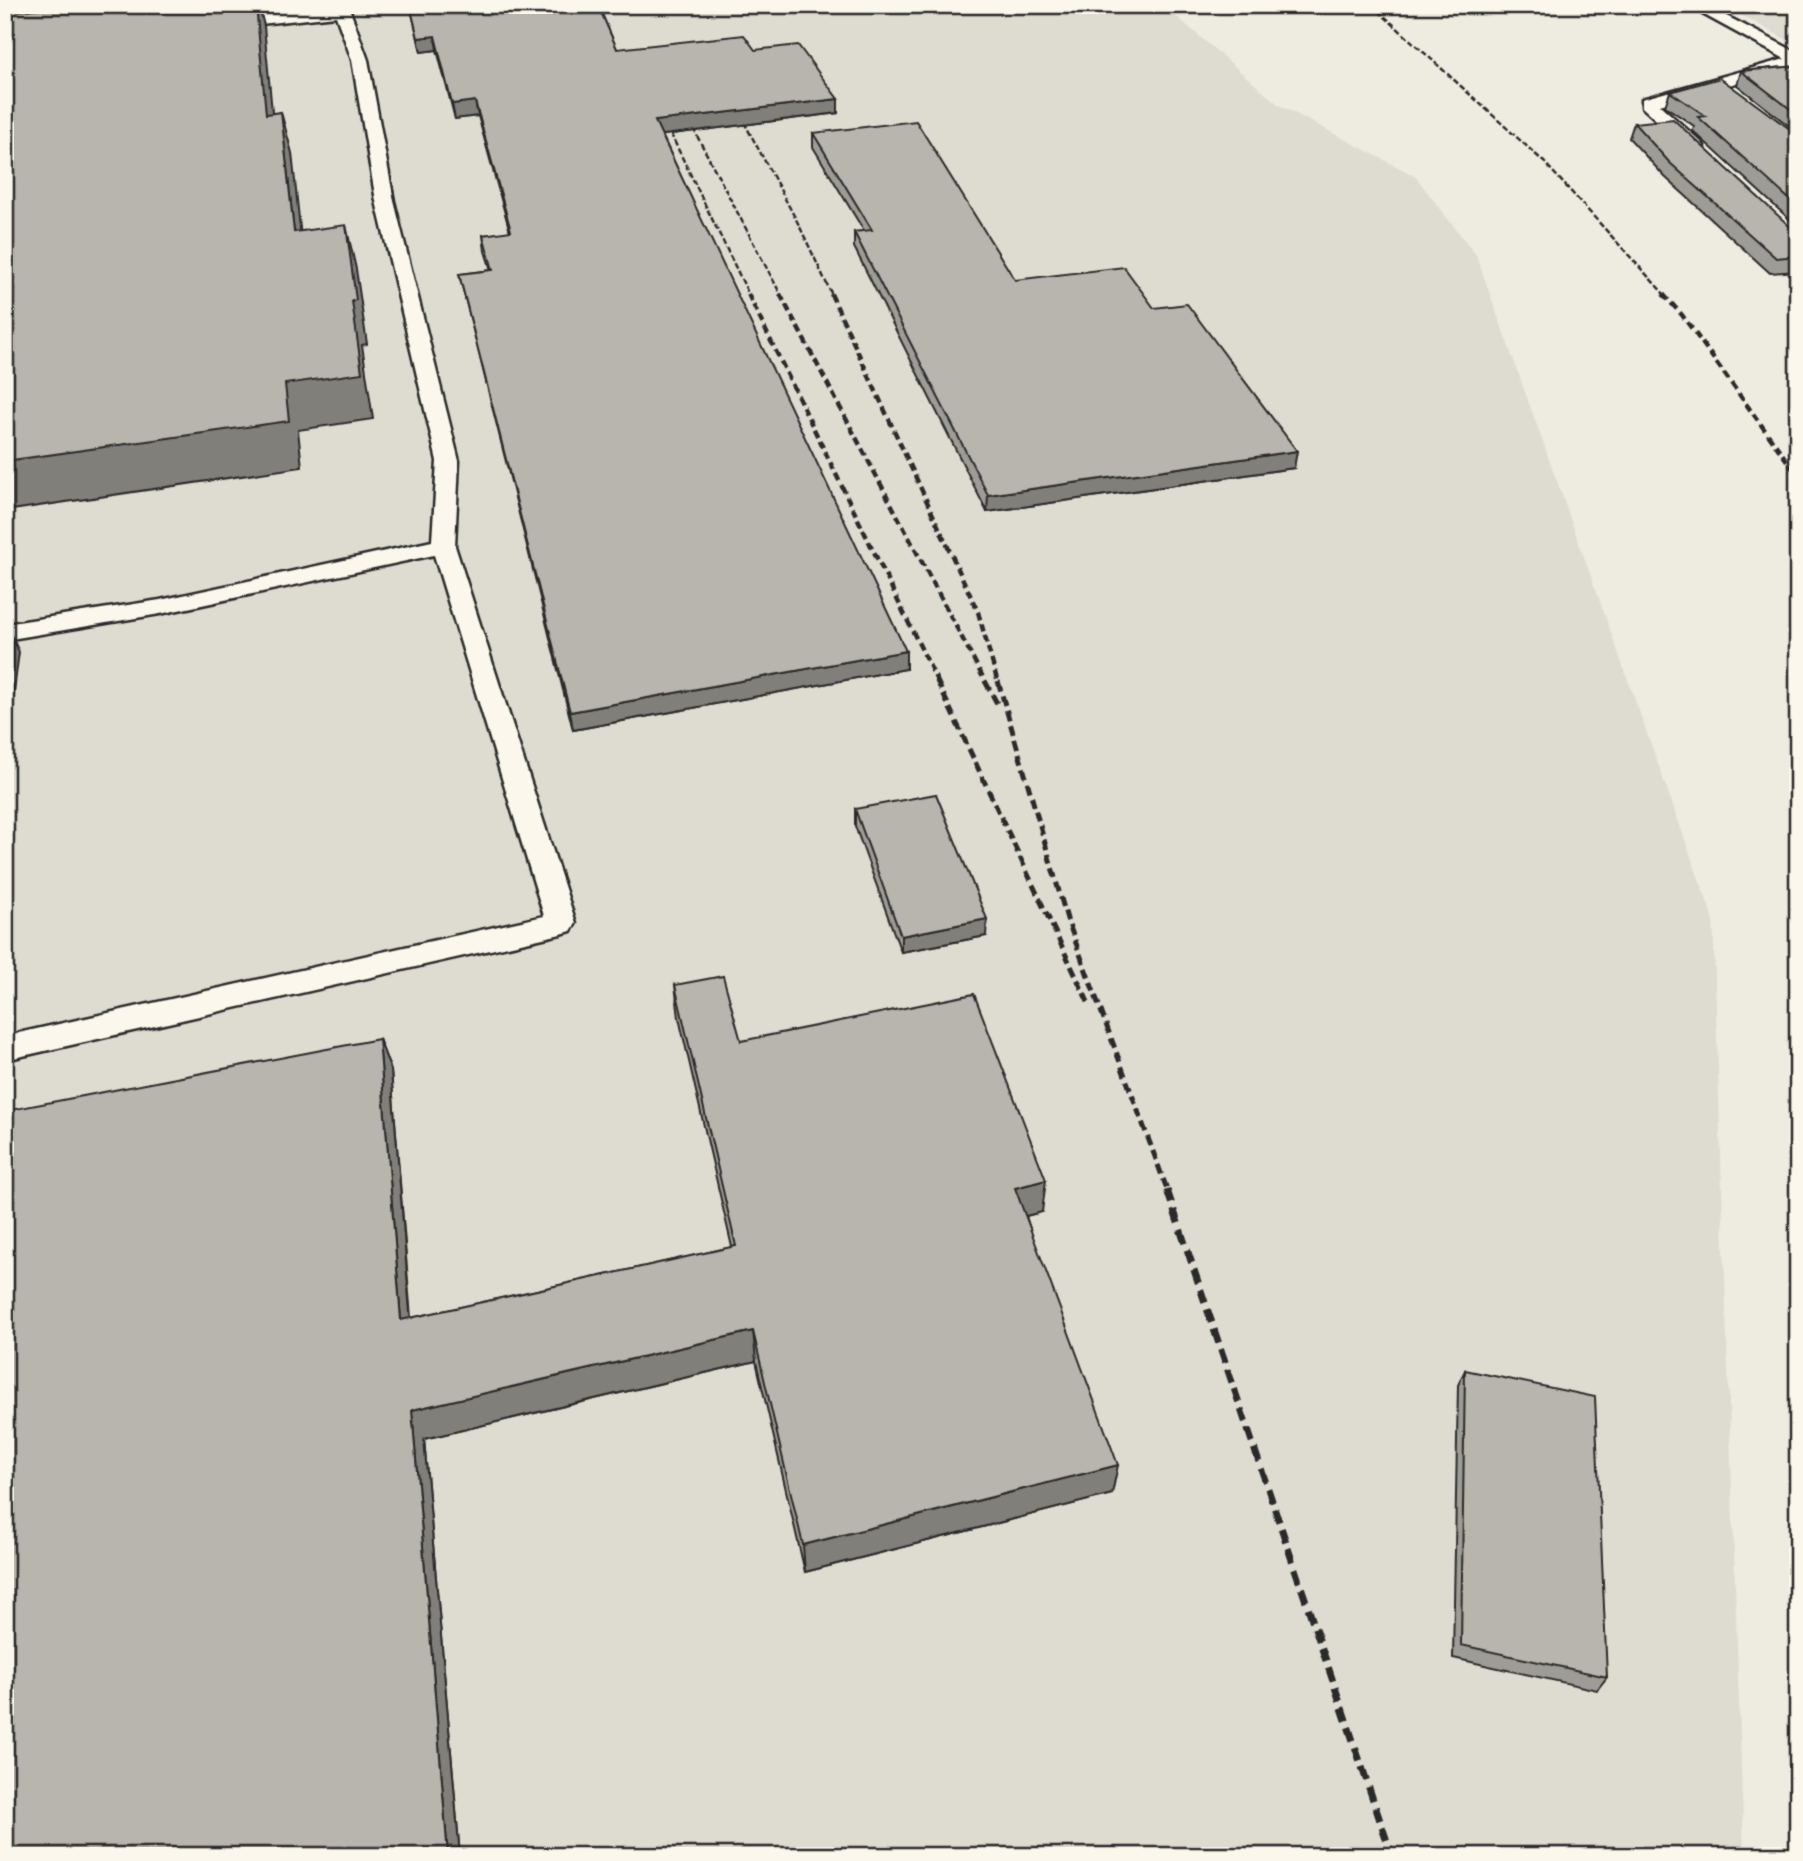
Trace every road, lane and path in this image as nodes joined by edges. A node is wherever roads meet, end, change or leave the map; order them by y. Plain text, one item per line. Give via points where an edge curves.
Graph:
1 (1693, 5) edge
2 (341, 8) edge
3 (207, 24) edge
4 (1798, 60) edge
5 (1718, 82) junction
6 (1738, 98) edge
7 (1708, 158) edge
8 (443, 546) junction
9 (5, 632) edge
10 (5, 1048) edge

1 - 4 lane
2 - 3 lane
2 - 8 lane via 360,60 385,201 448,461
4 - 5 lane
5 - 6 lane
5 - 7 lane via 1648,103
8 - 9 lane via 160,607
8 - 10 lane via 561,923

